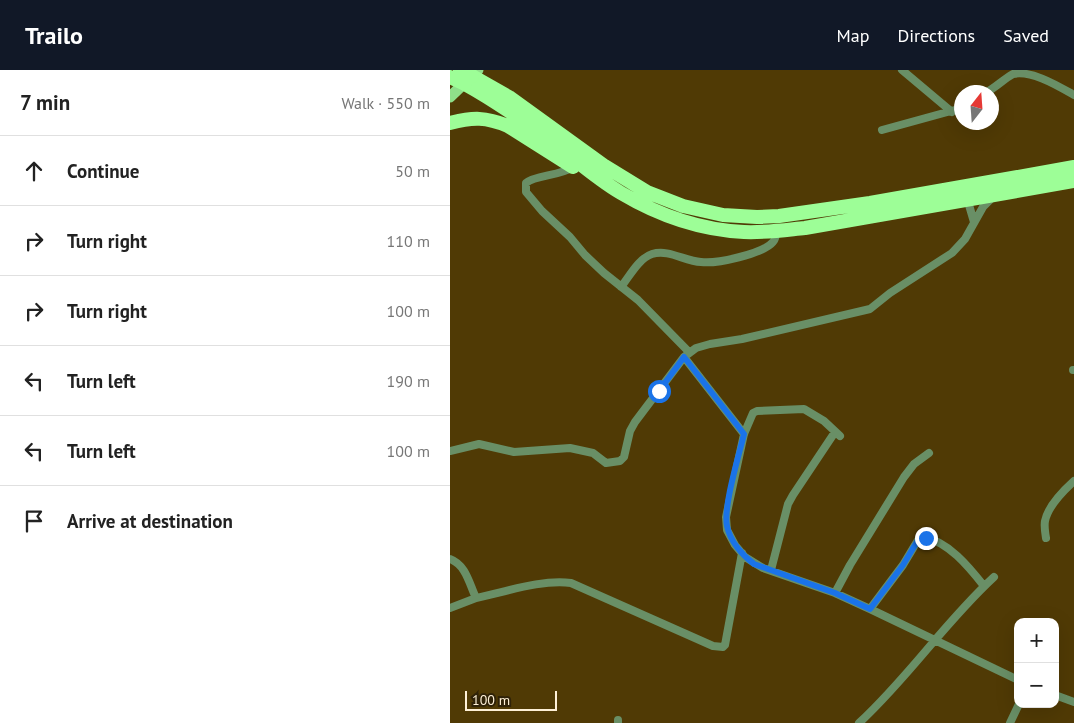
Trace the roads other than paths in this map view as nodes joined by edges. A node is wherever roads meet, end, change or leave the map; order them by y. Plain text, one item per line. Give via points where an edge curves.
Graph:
1 (902, 70) edge
2 (1046, 70) edge
3 (468, 74) edge
4 (450, 77) edge
5 (1049, 80) junction
6 (450, 85) edge
7 (997, 85) edge
8 (1074, 95) edge
9 (450, 96) edge
10 (952, 112) joint
11 (450, 123) edge
12 (882, 130) dead end
13 (573, 167) junction
14 (1074, 167) edge
15 (599, 178) junction
16 (1074, 180) edge
17 (996, 194) junction
18 (965, 200) junction
19 (851, 205) junction
20 (854, 220) junction
21 (974, 222) junction
22 (776, 231) junction
23 (621, 287) junction
24 (686, 355) junction
25 (744, 434) junction
26 (450, 450) edge
27 (929, 453) dead end
28 (1074, 481) edge
29 (1046, 538) dead end
30 (742, 553) junction
31 (450, 559) edge
32 (771, 570) junction
33 (994, 577) dead end
34 (984, 586) junction
35 (835, 593) junction
36 (476, 598) junction
37 (450, 608) edge
38 (870, 609) junction
39 (935, 640) junction
40 (1014, 678) edge
41 (1059, 696) edge
42 (1074, 702) edge
43 (1017, 708) edge
44 (859, 723) edge
45 (1010, 723) edge

1 - 10 street
2 - 5 street
3 - 4 highway, bridge
3 - 6 main road
3 - 9 main road
3 - 15 highway via 495,101
3 - 19 highway via 509,98 614,173 647,192 683,206 757,218
5 - 7 street via 1022,70
5 - 8 street
10 - 12 street
11 - 13 highway via 475,118 496,121
13 - 15 highway
13 - 23 street via 530,180 526,183 526,192 584,255
14 - 19 highway
15 - 22 highway via 637,202 690,223 744,232
16 - 17 highway
17 - 18 highway
17 - 21 street
18 - 20 highway
18 - 21 street
19 - 20 highway
20 - 22 highway
21 - 24 street via 952,254 870,309 710,344
22 - 23 street via 773,242 766,248 719,262 652,254 641,262
23 - 24 street via 656,317
24 - 25 street
24 - 26 street via 641,413 630,431 624,457 616,463 606,463 593,453 570,448 514,452 479,444
25 - 30 street via 726,518 727,530
25 - 32 street via 757,411 799,409 824,421 838,434 788,504
27 - 35 street via 904,477
28 - 29 street via 1045,520
30 - 32 street via 754,564
30 - 36 street via 723,648 571,583 559,581
31 - 36 street via 463,568
32 - 35 street
33 - 34 street
34 - 38 street via 963,562 938,542 923,537
34 - 39 street
35 - 38 street
36 - 37 street
38 - 39 street
39 - 40 street
39 - 44 street via 903,679
41 - 42 street
43 - 45 street

